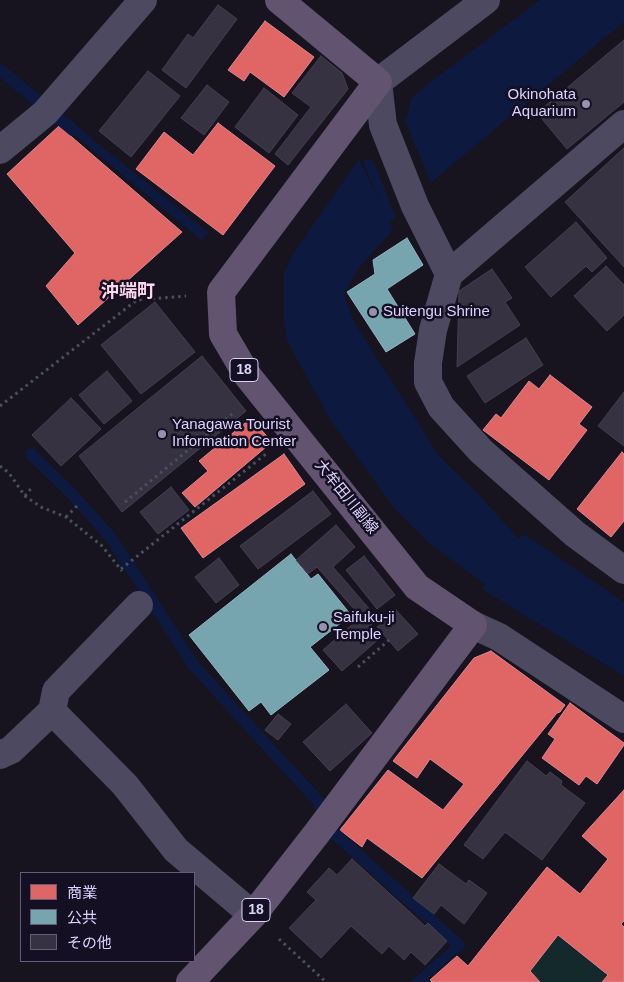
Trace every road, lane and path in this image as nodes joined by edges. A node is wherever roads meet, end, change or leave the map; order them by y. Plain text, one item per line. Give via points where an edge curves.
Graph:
1 (143, 0) edge
2 (279, 0) edge
3 (486, 0) edge
4 (378, 82) junction
5 (624, 124) edge
6 (0, 150) edge
7 (449, 274) junction
8 (222, 292) junction
9 (260, 391) junction
10 (0, 406) edge
11 (294, 432) junction
12 (0, 466) edge
13 (33, 486) dead end
14 (25, 496) junction
15 (125, 502) dead end
16 (79, 504) dead end
17 (66, 517) junction
18 (121, 569) junction
19 (624, 570) edge
20 (139, 605) joint
21 (472, 625) junction
22 (389, 640) dead end
23 (358, 667) dead end
24 (52, 710) junction
25 (624, 719) edge
26 (0, 755) edge
27 (253, 914) junction
28 (190, 982) edge
29 (326, 982) edge

1 - 6 street via 46,113
2 - 4 main road
3 - 4 street
4 - 7 street via 383,125 415,206
4 - 8 main road
5 - 7 street
7 - 19 street via 433,330 428,363 428,382 441,406 480,451 575,534
8 - 9 main road, 大牟田川副線 / 18 via 223,334
8 - 10 path via 137,300
9 - 11 main road, 大牟田川副線 / 18
9 - 15 path
11 - 18 path
11 - 21 main road, 大牟田川副線 / 18 via 417,587
12 - 14 path
13 - 14 path
14 - 17 path
16 - 17 path
17 - 18 path via 102,546
18 - 20 path
20 - 24 street via 56,691
21 - 25 street via 499,636
21 - 27 main road, 18 via 336,809
22 - 23 path
24 - 26 street via 11,750
24 - 27 street via 124,785 176,850
27 - 28 main road, 18
27 - 29 path

